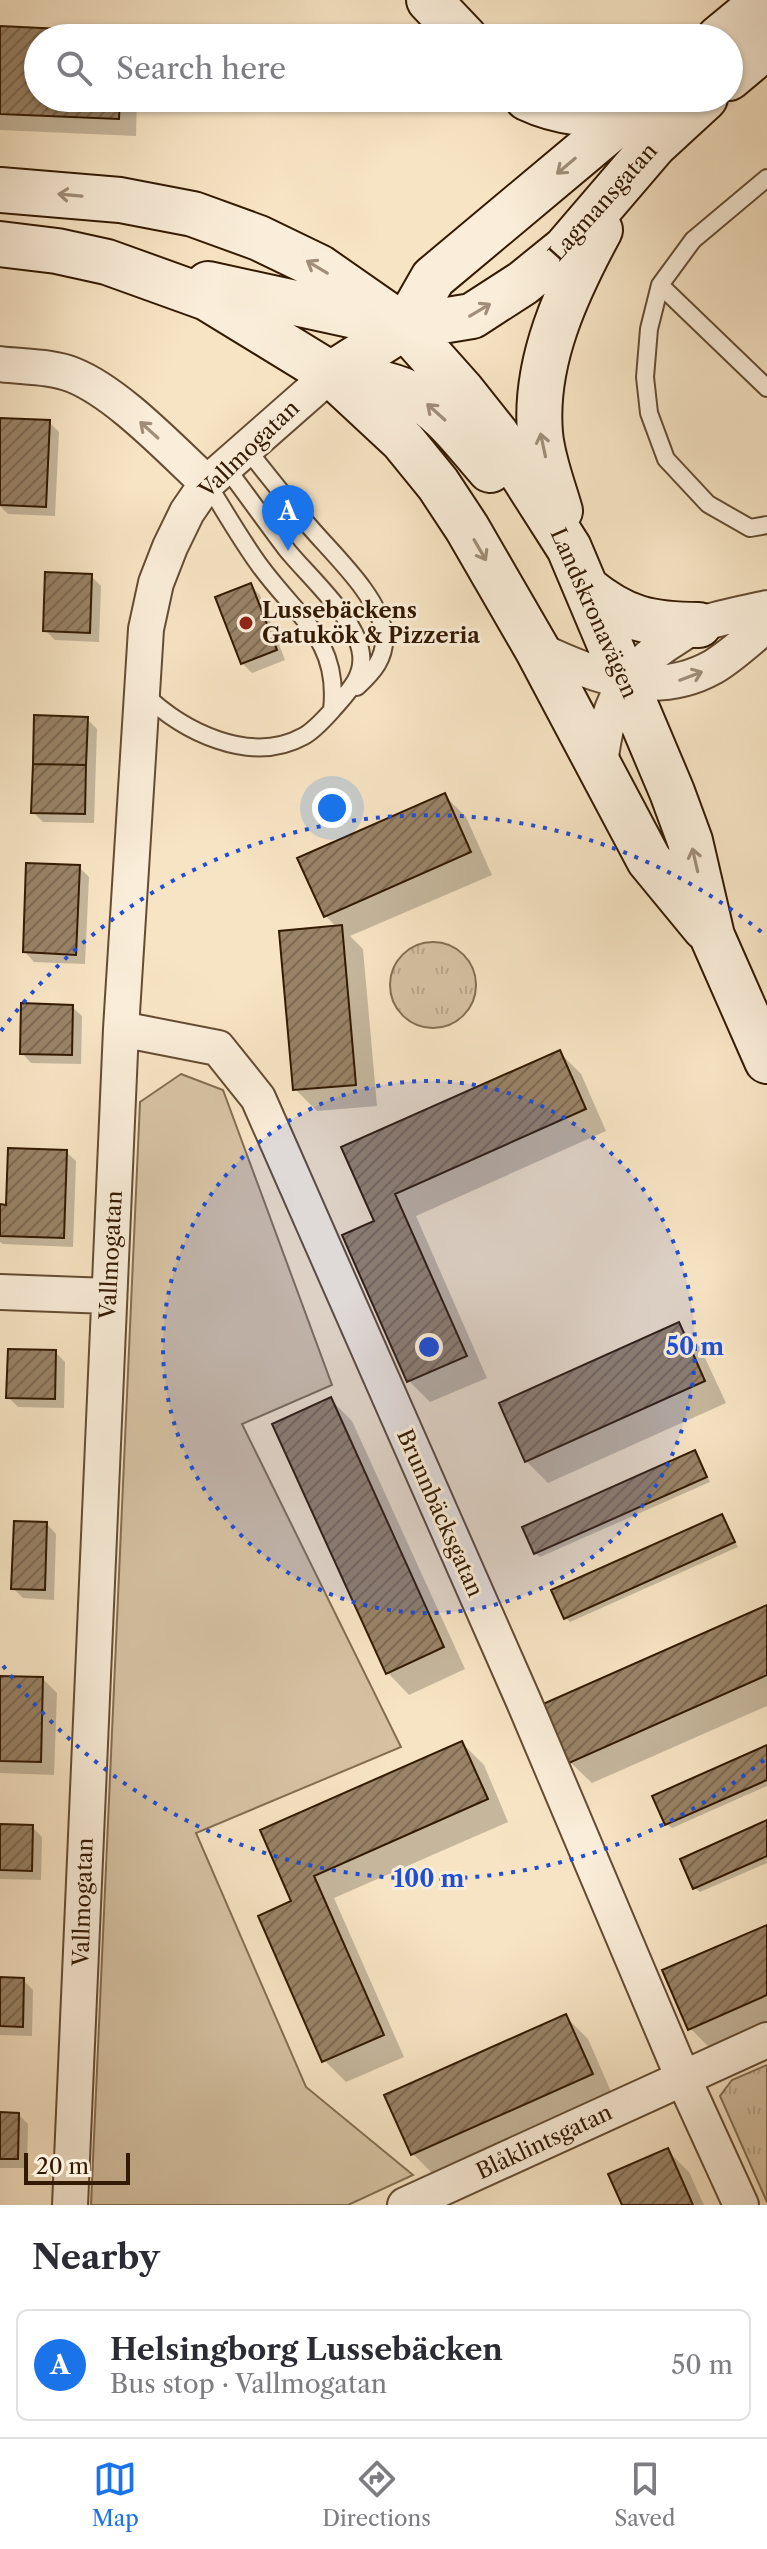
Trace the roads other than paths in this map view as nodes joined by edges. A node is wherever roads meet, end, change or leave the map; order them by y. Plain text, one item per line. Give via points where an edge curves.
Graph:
1 (429, 0) edge
2 (765, 0) edge
3 (452, 24) edge
4 (736, 24) edge
5 (767, 46) edge
6 (743, 66) edge
7 (566, 112) edge
8 (590, 112) edge
9 (631, 112) edge
10 (690, 112) edge
11 (632, 171) junction
12 (767, 178) edge
13 (0, 190) edge
14 (0, 244) edge
15 (107, 262) junction
16 (660, 285) junction
17 (405, 327) junction
18 (0, 364) edge
19 (331, 374) junction
20 (767, 388) edge
21 (226, 466) junction
22 (767, 525) edge
23 (569, 548) junction
24 (586, 588) junction
25 (767, 608) edge
26 (699, 625) junction
27 (767, 625) edge
28 (537, 649) junction
29 (626, 682) junction
30 (142, 692) junction
31 (332, 710) junction
32 (600, 767) junction
33 (712, 936) junction
34 (121, 1029) junction
35 (767, 1061) edge
36 (0, 1292) edge
37 (109, 1296) junction
38 (767, 2040) edge
39 (683, 2078) junction
40 (70, 2205) edge
41 (405, 2205) edge
42 (741, 2205) edge

1 - 3 main road
2 - 4 main road
5 - 6 main road
7 - 8 main road
9 -> 17 main road, Lagmansgatan via 433,278
10 - 11 main road, Lagmansgatan
17 -> 11 main road, Lagmansgatan via 472,316 523,283 565,249
23 -> 11 main road via 540,435 545,369 574,278
12 - 16 lane via 693,240
17 -> 13 main road, Landskronavägen via 315,265 193,214 120,200
14 - 15 main road
15 - 17 main road
15 - 19 main road via 207,298
16 - 20 lane
16 - 22 lane via 645,377 649,413 666,459 708,504 750,528
17 - 19 main road, Lagmansgatan
17 - 23 main road, Landskronavägen via 497,435
21 -> 18 street via 73,375
19 - 21 street, Vallmogatan
23 -> 19 main road via 424,401 405,391
19 -> 28 main road, Landskronavägen via 403,441 438,484
21 - 30 street, Vallmogatan via 187,512 156,583 146,629
21 - 31 lane via 260,567 327,652 335,687
21 - 31 lane via 356,636 361,670
21 - 31 lane via 362,588 381,619 384,648 377,667
23 - 24 main road, Landskronavägen
24 - 26 main road via 627,616 661,625
24 - 29 main road, Landskronavägen
25 - 26 street
26 - 29 street via 644,659
29 -> 27 street via 685,679 715,666
28 - 29 street via 583,671
28 - 32 main road, Landskronavägen
29 - 32 street via 611,707
33 -> 29 main road, Landskronavägen via 690,841
30 - 31 lane via 191,728 247,746 286,744 305,735
30 - 34 street, Vallmogatan
32 - 33 main road, Landskronavägen via 649,860
33 - 35 main road, Landskronavägen
34 - 37 street, Vallmogatan
34 - 39 street, Brunnbäcksgatan via 218,1048 258,1098
36 - 37 street
37 - 40 street, Vallmogatan
38 - 39 street
39 - 41 street, Blåklintsgatan
39 - 42 street, Brunnbäcksgatan

